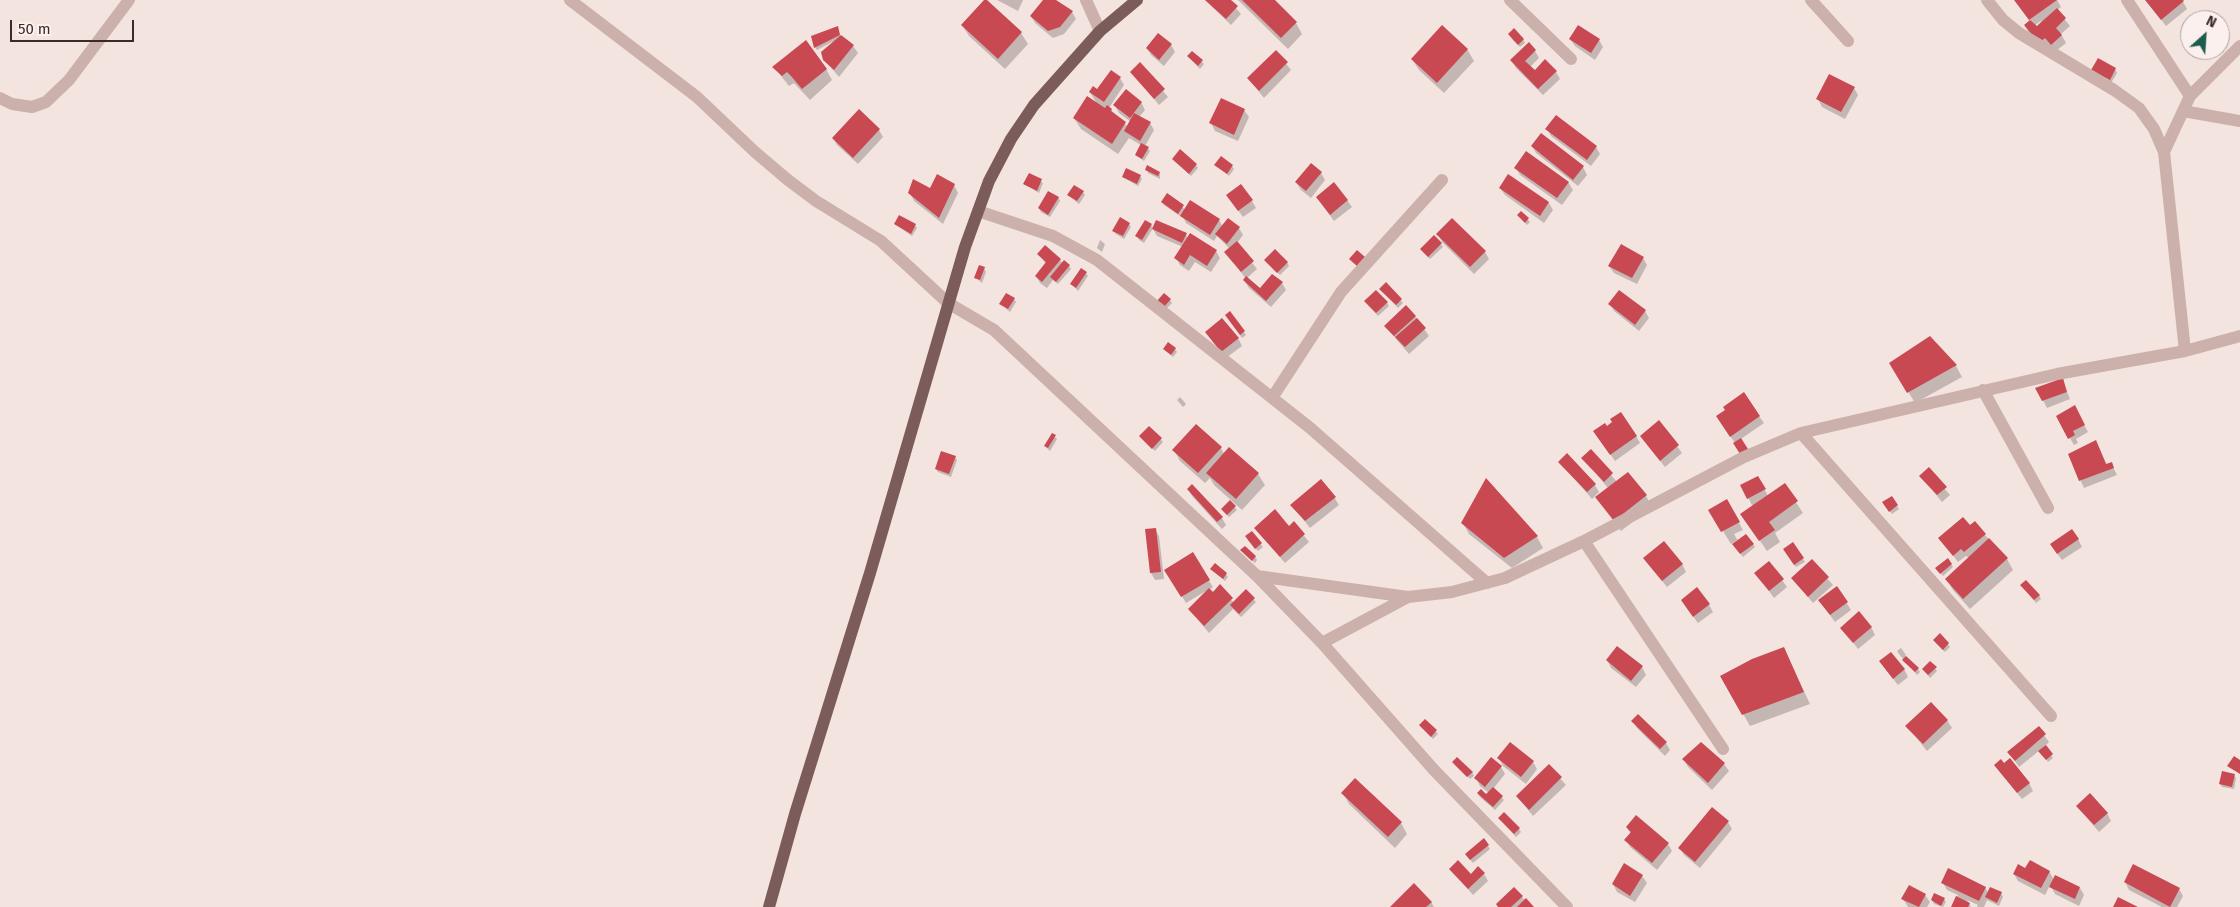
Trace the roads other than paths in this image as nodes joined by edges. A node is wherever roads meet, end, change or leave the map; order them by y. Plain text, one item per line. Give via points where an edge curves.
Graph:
1 (129, 0) edge
2 (570, 0) edge
3 (1086, 0) edge
4 (1137, 0) edge
5 (1510, 0) edge
6 (1811, 0) edge
7 (1988, 0) edge
8 (2127, 0) edge
9 (1100, 31) junction
10 (1848, 41) dead end
11 (2240, 46) edge
12 (1571, 58) dead end
13 (2190, 96) junction
14 (0, 98) edge
15 (2182, 112) junction
16 (2240, 120) edge
17 (2164, 152) junction
18 (1442, 180) dead end
19 (978, 211) junction
20 (948, 304) junction
21 (2240, 336) edge
22 (2185, 351) junction
23 (1983, 390) junction
24 (1272, 398) junction
25 (1801, 433) junction
26 (2048, 508) dead end
27 (1584, 541) junction
28 (1256, 576) junction
29 (1487, 583) junction
30 (1408, 597) junction
31 (1322, 643) junction
32 (2050, 716) dead end
33 (1723, 749) dead end
34 (769, 907) edge
35 (1567, 907) edge

1 - 14 street via 69,80 46,102 32,107 12,104
2 - 20 street via 697,97 788,180 881,241
3 - 9 street
4 - 9 main road
5 - 12 street
6 - 10 street
7 - 17 street via 2003,20 2019,33 2139,108 2154,129
8 - 13 street
9 - 19 main road via 1034,105 1011,139
11 - 13 street
13 - 15 street
15 - 16 street
15 - 17 street
17 - 22 street
18 - 24 street via 1341,292
19 - 20 main road
19 - 24 street via 1053,236 1086,252
20 - 28 street via 994,330
20 - 34 main road
21 - 22 street
22 - 23 street
23 - 25 street
23 - 26 street
24 - 29 street
25 - 27 street via 1744,457
25 - 32 street
27 - 29 street via 1505,578
27 - 33 street
28 - 30 street
28 - 31 street
29 - 30 street via 1452,592
30 - 31 street
31 - 35 street via 1434,770

